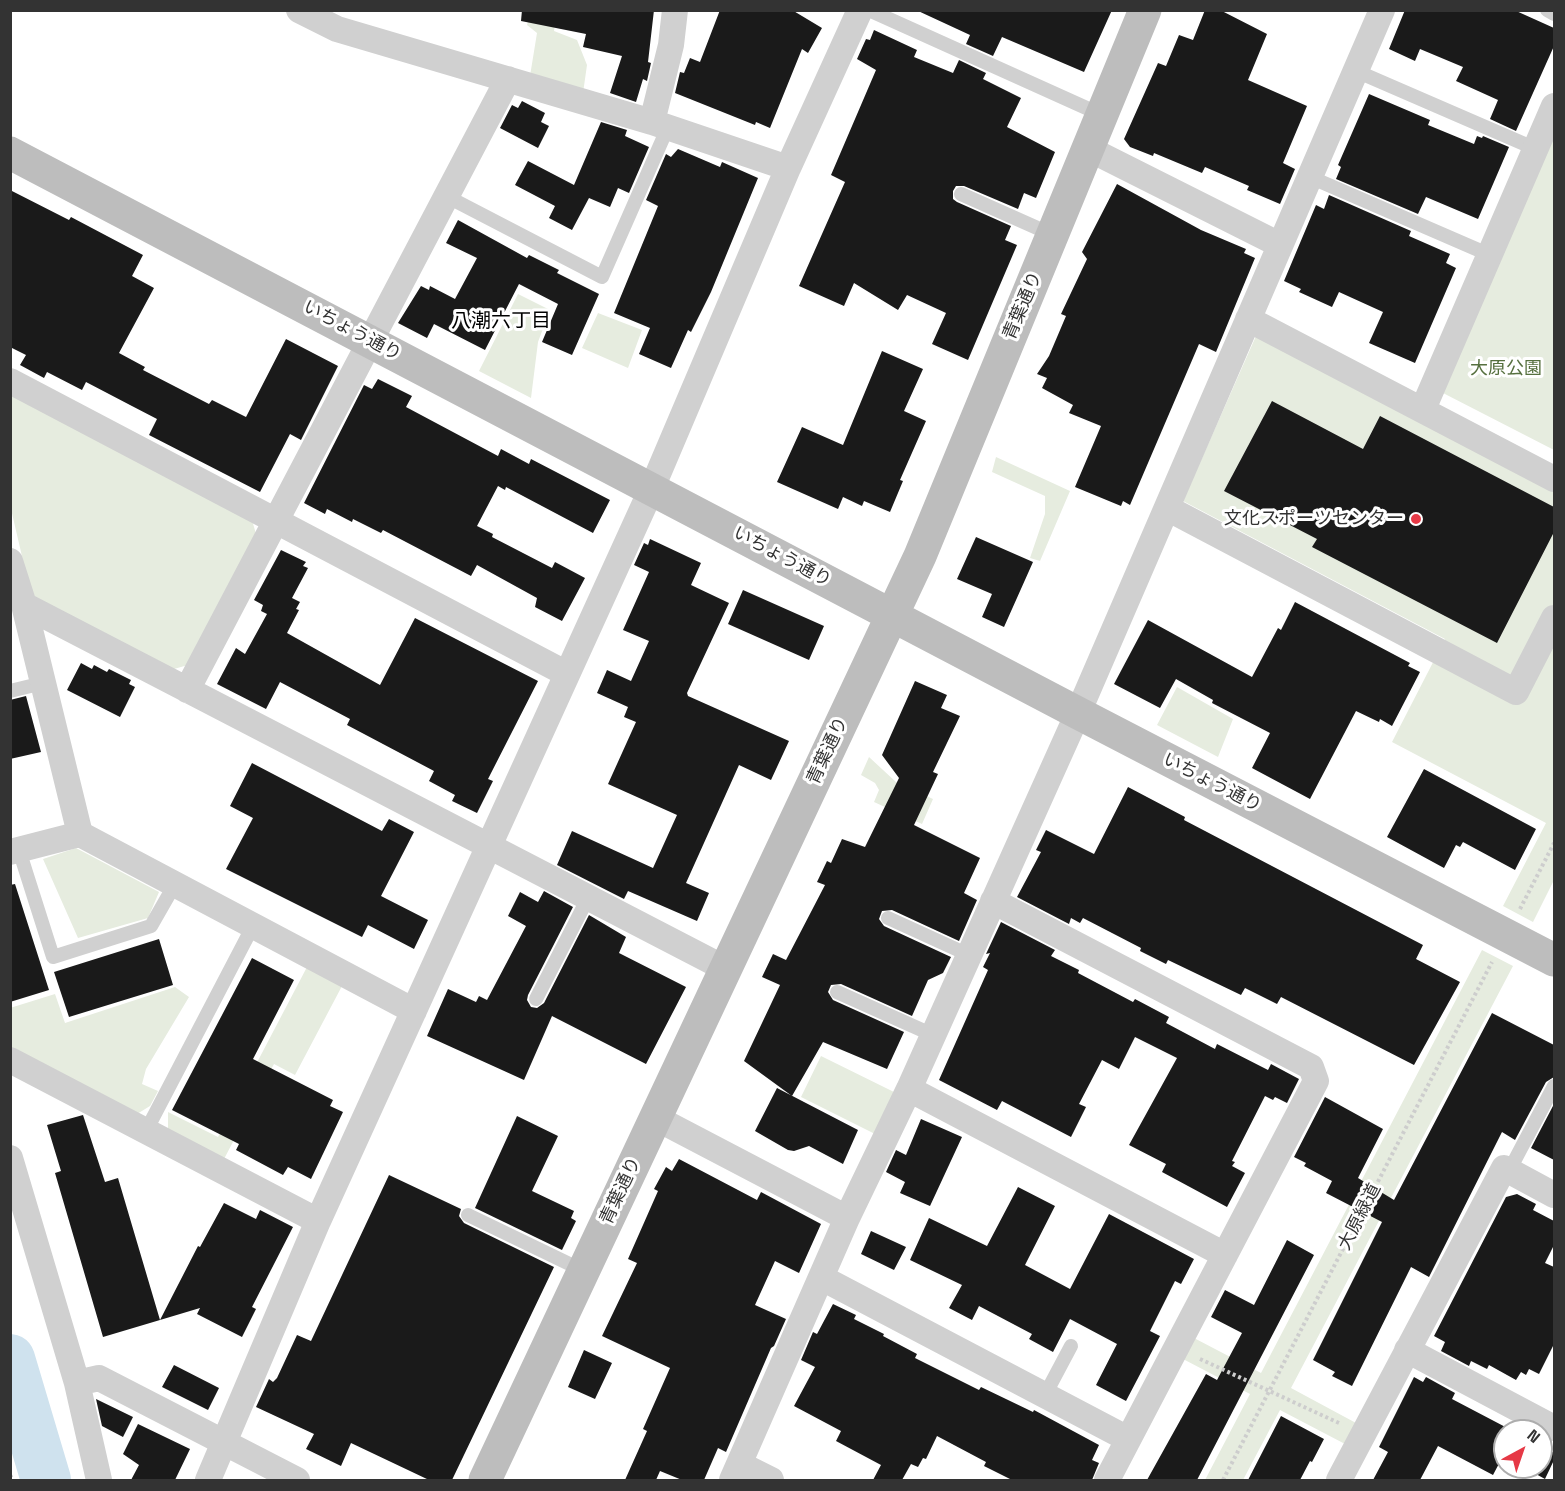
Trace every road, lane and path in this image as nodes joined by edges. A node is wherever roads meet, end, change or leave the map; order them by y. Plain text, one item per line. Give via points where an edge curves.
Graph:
1 (299, 10) edge
2 (675, 10) edge
3 (860, 10) edge
4 (869, 10) edge
5 (1146, 10) edge
6 (1382, 10) edge
7 (1547, 10) edge
8 (1554, 14) edge
9 (1356, 71) junction
10 (508, 79) junction
11 (1554, 106) edge
12 (1102, 115) junction
13 (660, 125) junction
14 (1089, 149) junction
15 (1536, 149) junction
16 (10, 153) edge
17 (788, 168) junction
18 (1310, 177) junction
19 (960, 194) dead end
20 (446, 196) junction
21 (1053, 235) junction
22 (1280, 245) junction
23 (1490, 255) junction
24 (1248, 319) junction
25 (369, 340) junction
26 (10, 381) edge
27 (1423, 409) junction
28 (1554, 479) edge
29 (652, 488) junction
30 (1167, 508) junction
31 (277, 521) junction
32 (11, 562) edge
33 (24, 605) junction
34 (892, 615) junction
35 (1554, 618) edge
36 (567, 674) junction
37 (43, 683) junction
38 (187, 690) junction
39 (10, 691) edge
40 (1078, 713) junction
41 (80, 834) junction
42 (1554, 843) edge
43 (489, 846) junction
44 (15, 851) edge
45 (175, 884) junction
46 (588, 898) junction
47 (993, 901) junction
48 (888, 918) dead end
49 (1516, 918) dead end
50 (253, 926) junction
51 (1497, 953) dead end
52 (969, 955) junction
53 (1554, 960) edge
54 (726, 969) junction
55 (837, 992) dead end
56 (536, 999) dead end
57 (414, 1011) junction
58 (933, 1035) junction
59 (10, 1060) edge
60 (1554, 1086) edge
61 (909, 1089) junction
62 (656, 1118) junction
63 (146, 1131) junction
64 (10, 1158) edge
65 (1509, 1172) junction
66 (1554, 1195) edge
67 (468, 1215) dead end
68 (848, 1218) junction
69 (318, 1221) junction
70 (1225, 1255) junction
71 (584, 1271) junction
72 (822, 1278) junction
73 (1071, 1346) dead end
74 (1177, 1347) junction
75 (1407, 1350) junction
76 (77, 1383) junction
77 (1270, 1390) junction
78 (1046, 1395) junction
79 (1554, 1428) edge
80 (1362, 1435) junction
81 (1128, 1439) junction
82 (225, 1443) junction
83 (736, 1472) edge
84 (10, 1475) edge
85 (13, 1480) edge
86 (99, 1480) edge
87 (208, 1480) edge
88 (297, 1480) edge
89 (485, 1480) edge
90 (771, 1480) edge
91 (1107, 1480) edge
92 (1223, 1480) edge
93 (1339, 1480) edge

1 - 10 street via 337,30
2 - 13 street
3 - 17 street
4 - 12 lane
5 - 12 street, 青葉通り
6 - 9 street
7 - 8 lane
9 - 15 lane
9 - 18 street
10 - 13 street
10 - 20 street
11 - 15 street
12 - 14 street, 青葉通り
13 - 17 street
13 - 20 lane via 602,277
14 - 21 street, 青葉通り
14 - 22 street
15 - 23 street
16 - 25 street, いちょう通り
17 - 29 street
18 - 22 street
18 - 23 lane
19 - 21 lane
20 - 25 street
21 - 34 street, 青葉通り
22 - 24 street
23 - 27 street
24 - 27 street
24 - 30 street
25 - 29 street, いちょう通り
25 - 31 street
26 - 31 street
27 - 28 street
29 - 34 street, いちょう通り
29 - 36 street
30 - 35 street via 1516,692
30 - 40 street
31 - 36 street
31 - 38 street
32 - 33 street
33 - 37 street
33 - 38 street
34 - 40 street, いちょう通り
34 - 54 street, 青葉通り
36 - 43 street
37 - 39 lane
37 - 41 street
38 - 43 street
40 - 47 street
40 - 53 street, いちょう通り
41 - 44 street
41 - 45 street
42 - 49 path
43 - 46 street
43 - 57 street
44 - 45 lane via 53,957 151,926
45 - 50 street
46 - 54 street
46 - 56 lane
47 - 52 street
47 - 70 street via 1311,1067 1316,1081
48 - 52 lane
50 - 57 street
50 - 63 lane
51 - 77 path, 大原緑道
52 - 58 street
54 - 62 street, 青葉通り
55 - 58 lane
57 - 69 street
58 - 61 street
59 - 63 street
60 - 65 lane
61 - 68 street
61 - 70 street
62 - 68 street
62 - 71 street, 青葉通り
63 - 69 street
64 - 76 street
65 - 66 street
65 - 75 street via 1504,1168
67 - 71 lane
68 - 72 street
69 - 82 street
70 - 74 street
71 - 89 street, 青葉通り
72 - 78 street
72 - 83 street
73 - 78 lane
74 - 77 path
74 - 81 street
75 - 79 street
75 - 80 street
76 - 82 street via 99,1378
76 - 86 street
77 - 80 path
77 - 92 path, 大原緑道
78 - 81 street
80 - 93 street
81 - 91 street
82 - 87 street
82 - 88 street
83 - 90 street
84 - 85 path

